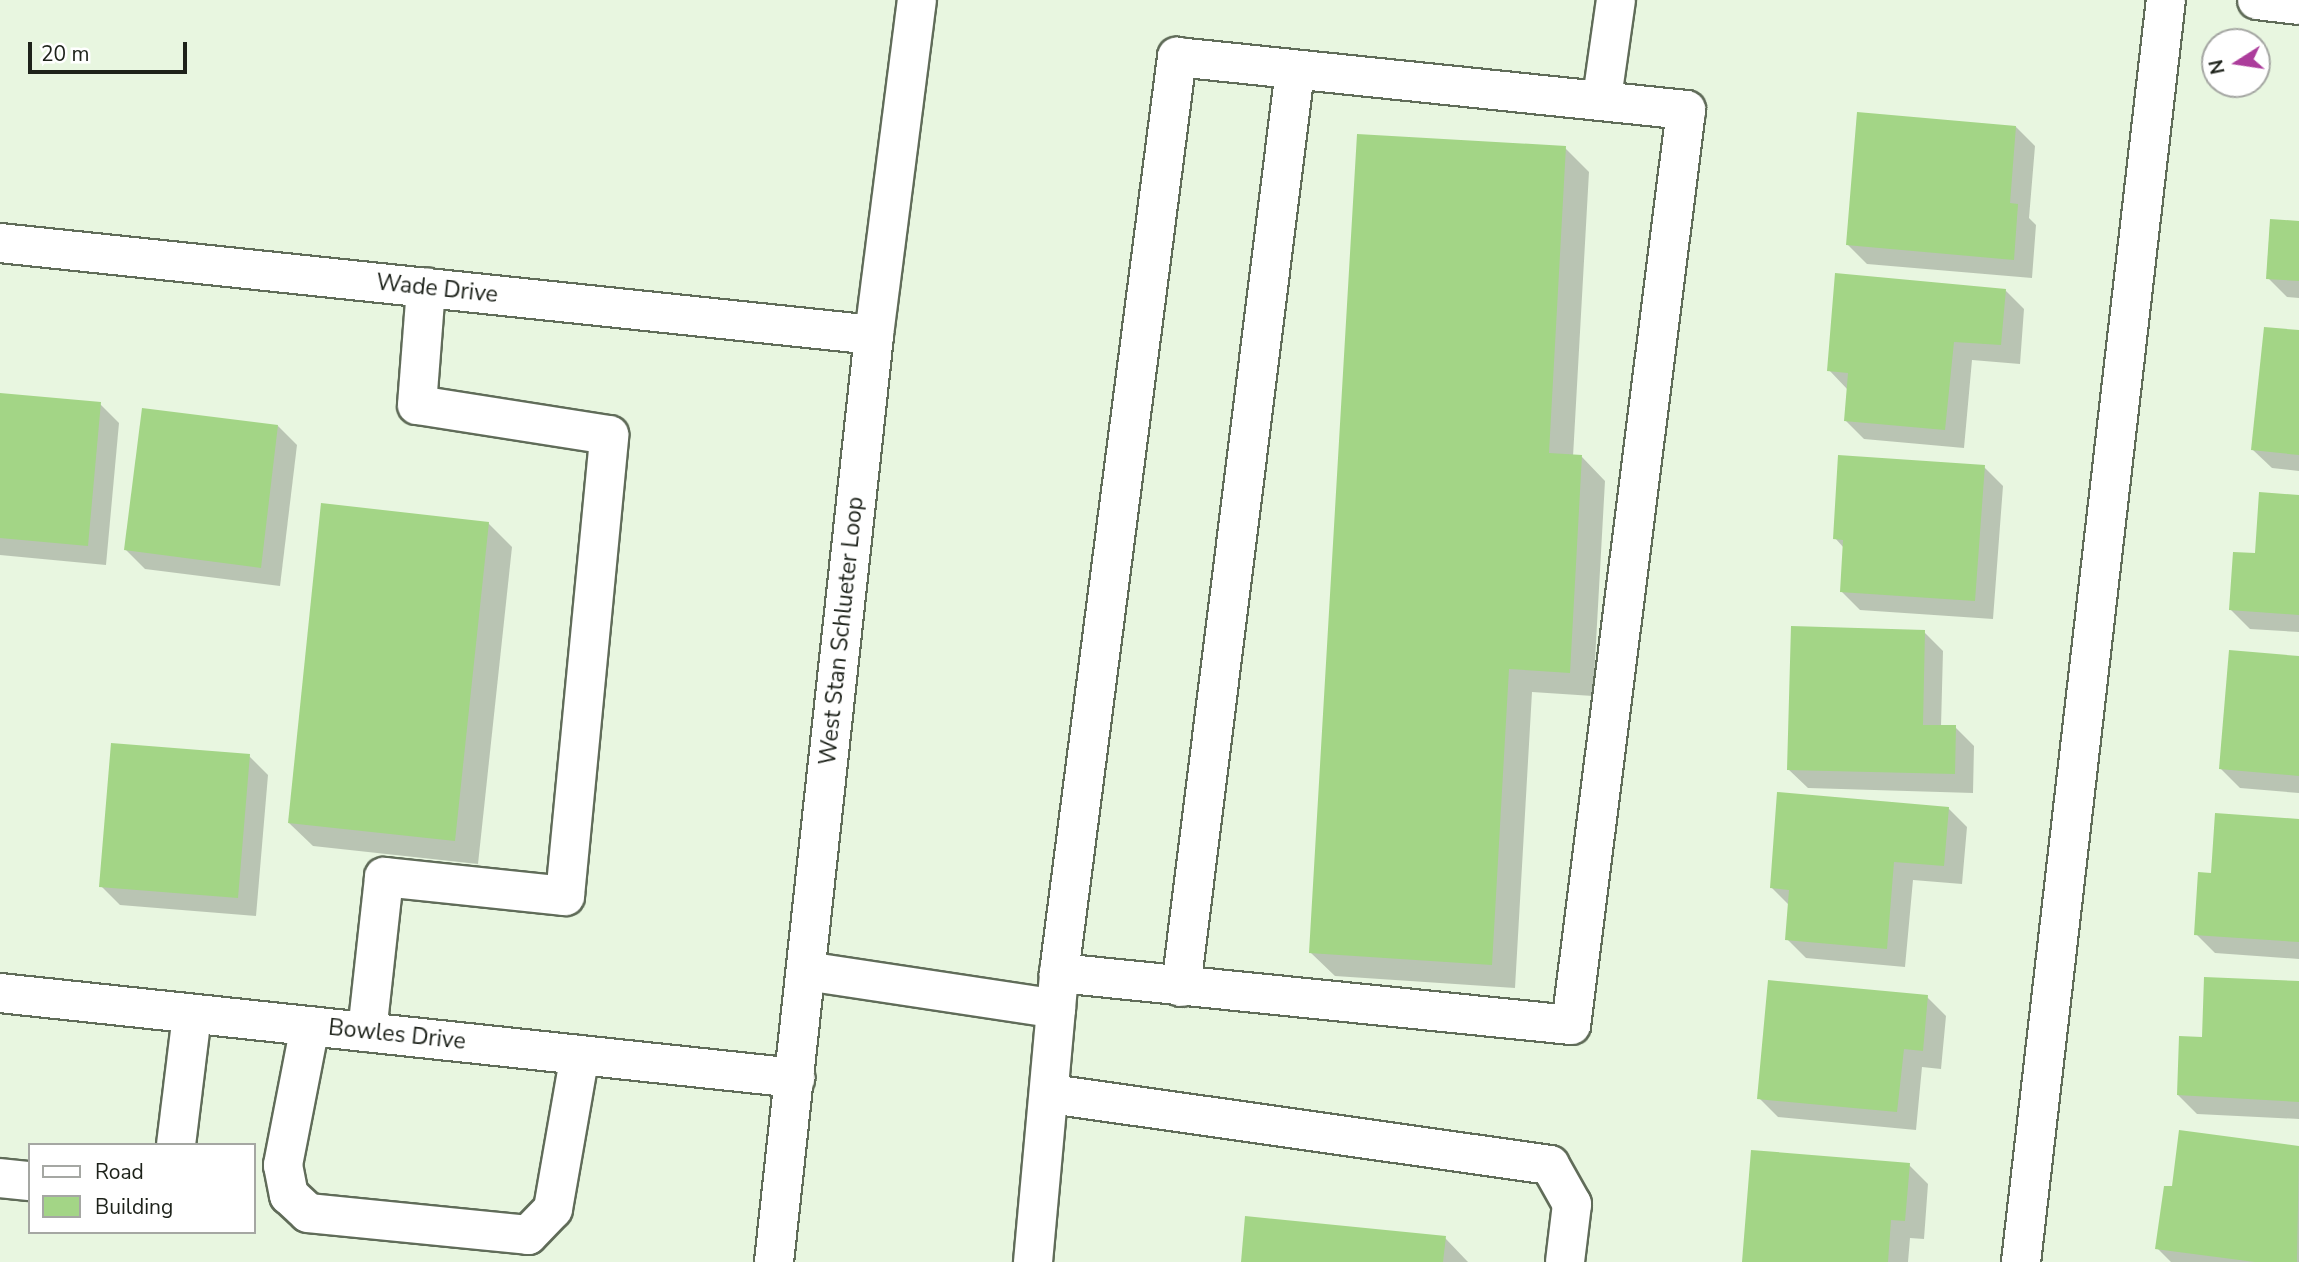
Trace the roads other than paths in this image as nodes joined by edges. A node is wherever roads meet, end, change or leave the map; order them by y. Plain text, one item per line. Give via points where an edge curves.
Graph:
1 (917, 0) edge
2 (1616, 0) edge
3 (2166, 0) edge
4 (2257, 0) edge
5 (2299, 5) edge
6 (1295, 69) junction
7 (1602, 98) junction
8 (0, 243) edge
9 (426, 287) junction
10 (874, 334) junction
11 (806, 971) junction
12 (1181, 987) junction
13 (1057, 991) junction
14 (0, 993) edge
15 (192, 1014) junction
16 (310, 1026) junction
17 (367, 1031) junction
18 (580, 1055) junction
19 (794, 1077) junction
20 (1051, 1094) junction
21 (176, 1143) edge
22 (0, 1178) edge
23 (28, 1181) edge
24 (774, 1262) edge
25 (1033, 1262) edge
26 (1565, 1262) edge
27 (2021, 1262) edge

1 - 10 street, West Stan Schlueter Loop
2 - 7 street
3 - 27 street
4 - 5 street
6 - 7 street
6 - 12 street
6 - 13 street via 1177,57
7 - 12 street via 1686,110 1571,1024
8 - 9 street, Wade Drive
9 - 10 street, Wade Drive
9 - 17 street via 417,405 609,435 565,896 384,877
10 - 11 street, West Stan Schlueter Loop
11 - 13 street
11 - 19 street, West Stan Schlueter Loop
12 - 13 street
13 - 20 street
14 - 15 street, Bowles Drive
15 - 16 street, Bowles Drive
15 - 21 street
16 - 17 street, Bowles Drive
16 - 18 street via 283,1165 289,1195 308,1213 528,1236 553,1209
17 - 18 street, Bowles Drive
18 - 19 street, Bowles Drive
19 - 24 street, West Stan Schlueter Loop
20 - 25 street
20 - 26 street via 1550,1165 1572,1204
22 - 23 street

